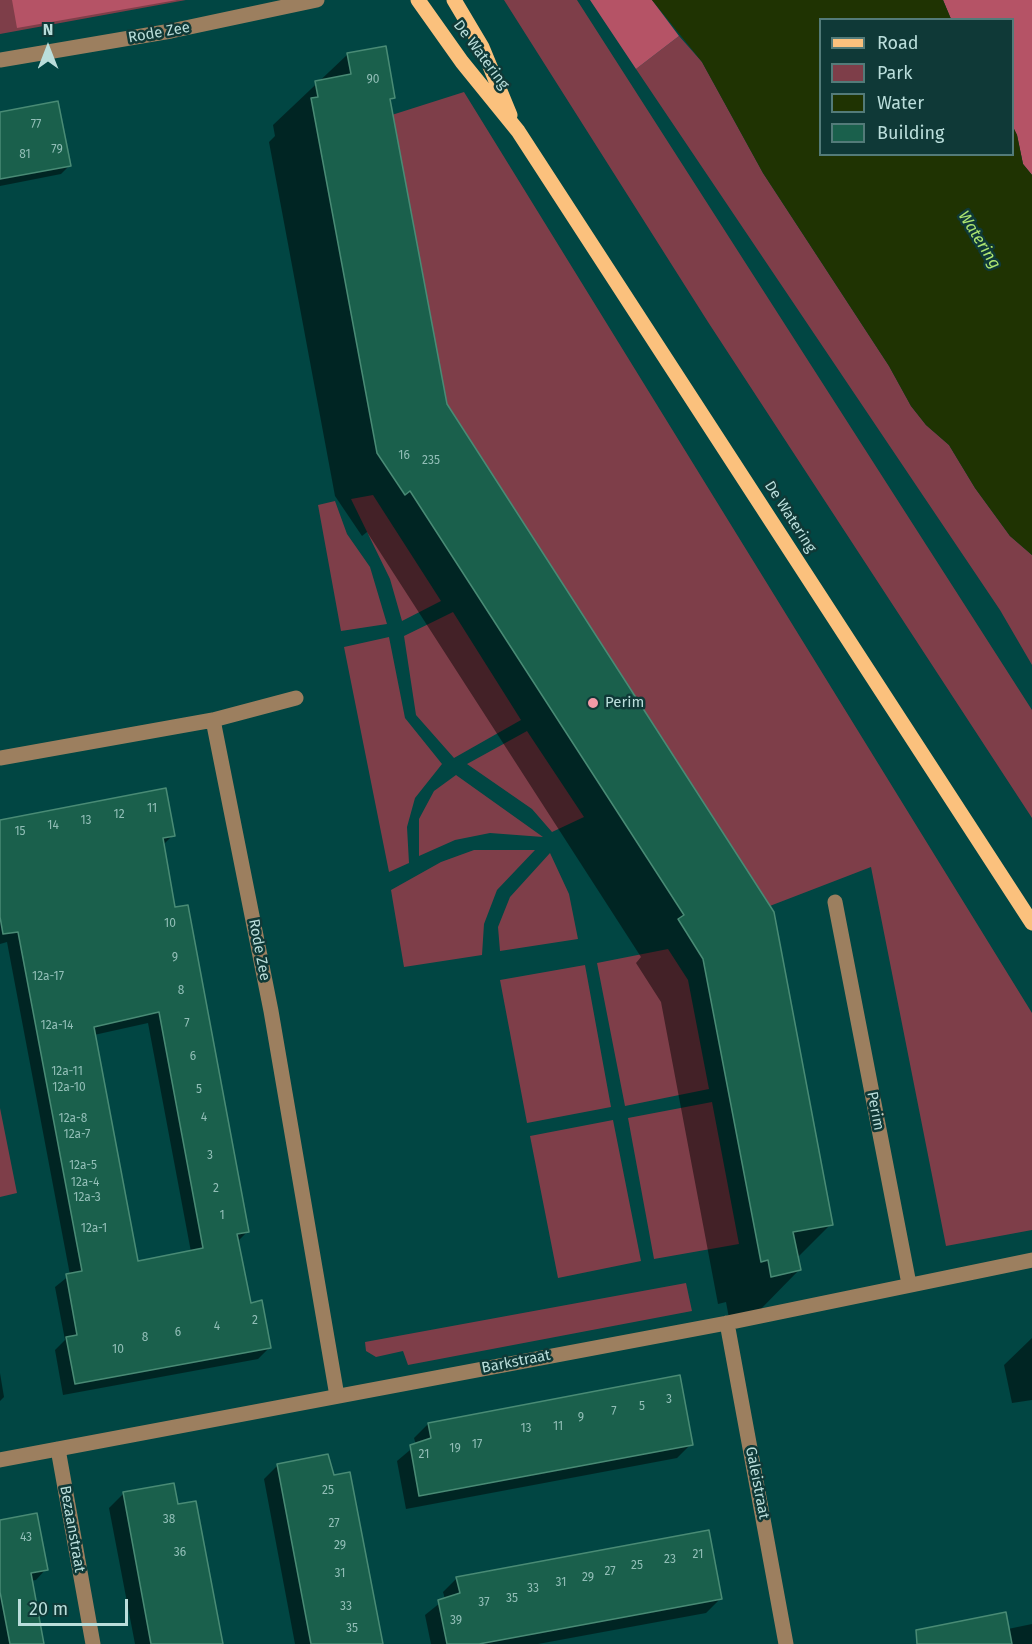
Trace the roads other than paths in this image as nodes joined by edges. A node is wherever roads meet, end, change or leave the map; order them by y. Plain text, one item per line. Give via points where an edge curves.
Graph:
1 (317, 0) edge
2 (418, 0) edge
3 (454, 0) edge
4 (0, 60) edge
5 (518, 131) junction
6 (296, 698) dead end
7 (213, 720) junction
8 (0, 758) edge
9 (835, 902) dead end
10 (1032, 923) edge
11 (1032, 1260) edge
12 (909, 1284) junction
13 (727, 1323) junction
14 (337, 1395) junction
15 (58, 1449) junction
16 (0, 1460) edge
17 (93, 1644) edge
18 (786, 1644) edge

1 - 4 street, Rode Zee via 171,32
2 - 5 main road, De Watering
3 - 5 main road, De Watering via 482,47
5 - 10 main road, De Watering
6 - 7 street
7 - 8 street
7 - 14 street, Rode Zee via 271,1011
9 - 12 street, Perim
11 - 12 street, Barkstraat
12 - 13 street, Barkstraat
13 - 14 street, Barkstraat
13 - 18 street, Galeistraat
14 - 15 street, Barkstraat
15 - 16 street, Barkstraat
15 - 17 street, Bezaanstraat

